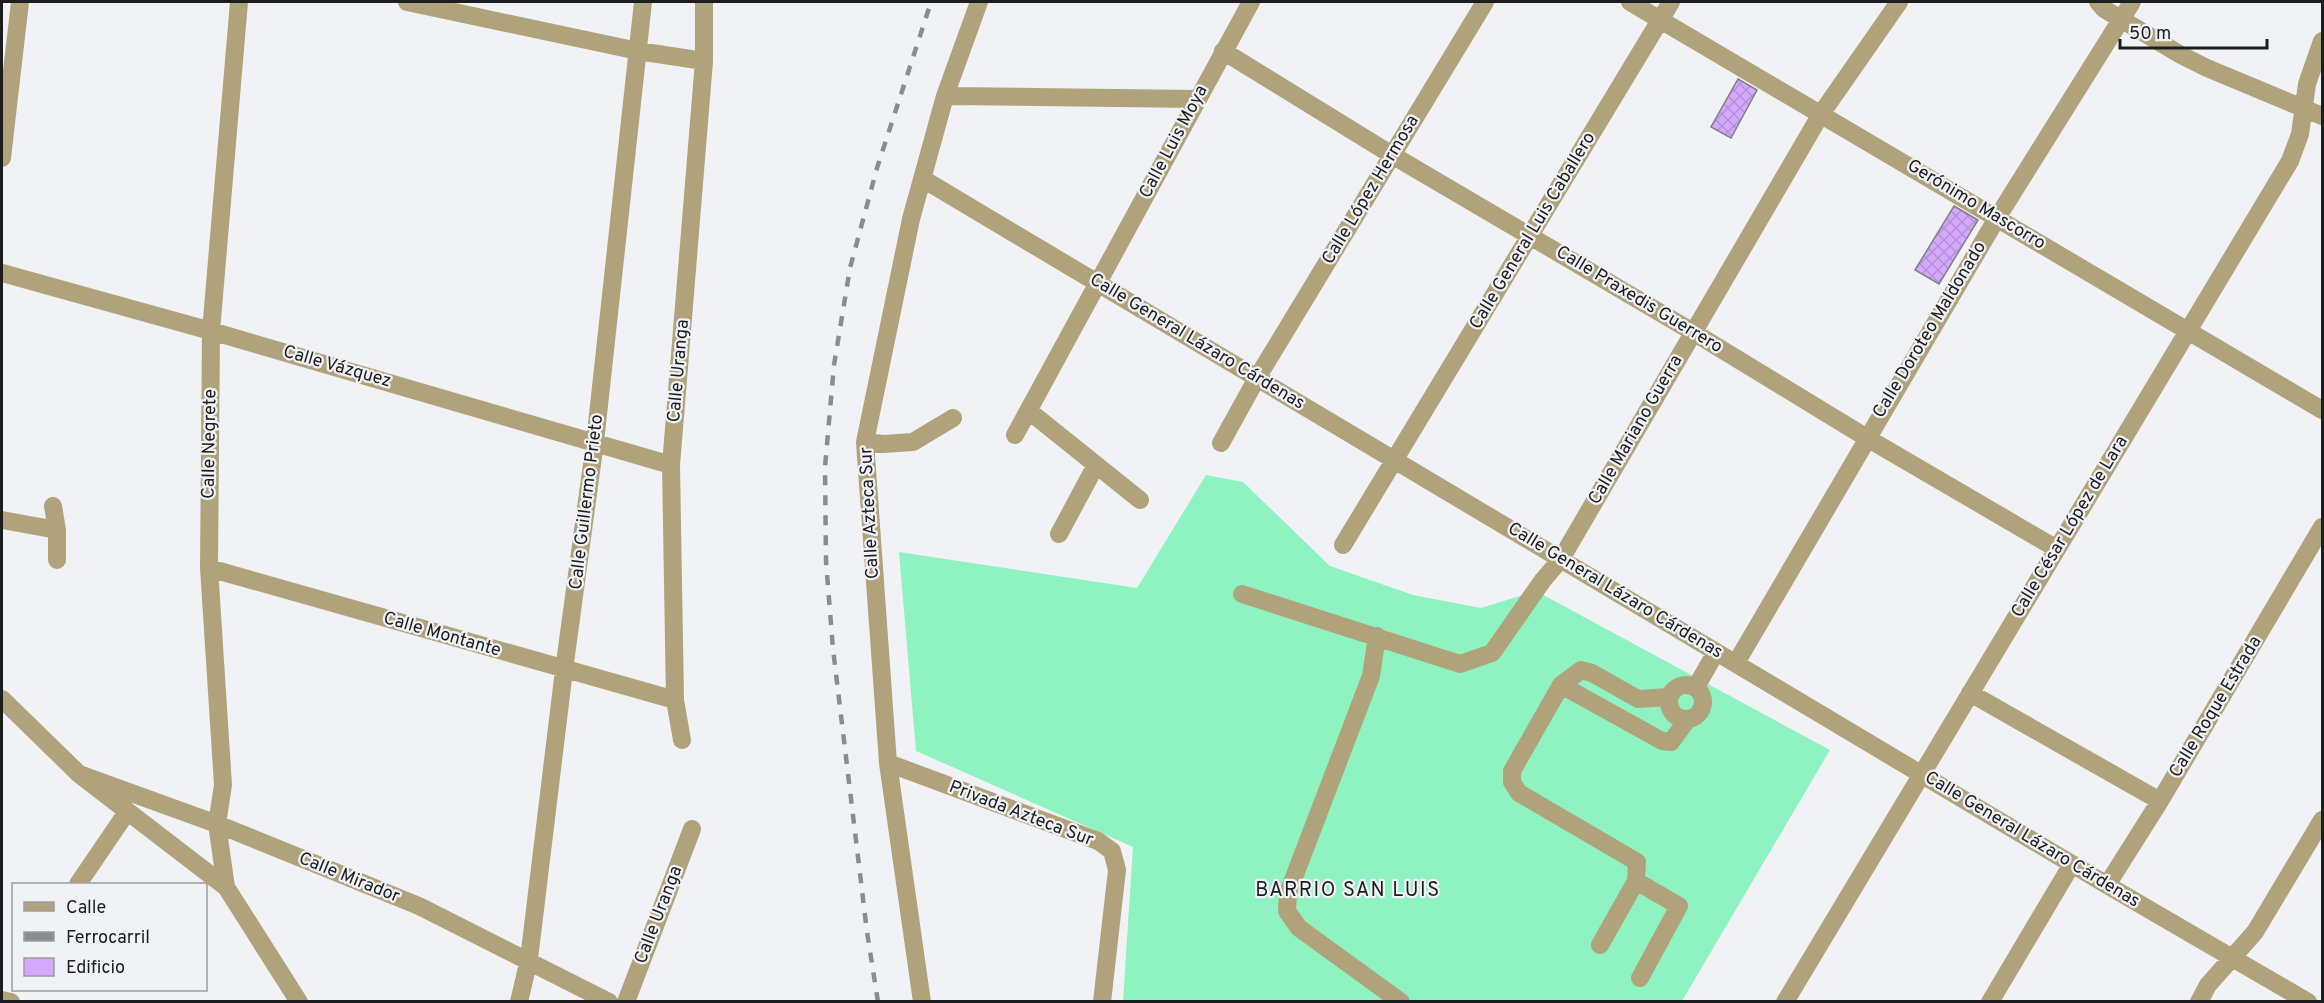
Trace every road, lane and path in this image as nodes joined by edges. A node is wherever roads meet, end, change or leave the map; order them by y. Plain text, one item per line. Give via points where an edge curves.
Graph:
1 (20, 2) edge
2 (239, 2) edge
3 (407, 2) edge
4 (643, 2) edge
5 (704, 2) edge
6 (980, 2) edge
7 (1251, 2) edge
8 (1485, 2) edge
9 (1630, 2) edge
10 (1671, 2) edge
11 (1899, 2) edge
12 (2098, 2) edge
13 (2132, 2) edge
14 (1660, 20) junction
15 (2122, 20) junction
16 (2322, 41) edge
17 (638, 51) junction
18 (1223, 51) junction
19 (704, 61) junction
20 (945, 96) junction
21 (1197, 99) junction
22 (2304, 108) junction
23 (1821, 114) junction
24 (2322, 116) edge
25 (1392, 155) junction
26 (2, 158) edge
27 (923, 179) junction
28 (1997, 218) junction
29 (1530, 235) junction
30 (2, 273) edge
31 (1099, 284) junction
32 (211, 331) junction
33 (2188, 331) junction
34 (1693, 332) junction
35 (1257, 378) junction
36 (2322, 410) edge
37 (1029, 411) junction
38 (953, 418) dead end
39 (1015, 435) dead end
40 (1867, 438) junction
41 (595, 442) junction
42 (865, 442) junction
43 (1221, 443) dead end
44 (1395, 460) junction
45 (671, 465) junction
46 (1096, 465) junction
47 (1140, 500) dead end
48 (53, 506) dead end
49 (2, 520) edge
50 (2322, 527) edge
51 (57, 530) junction
52 (1059, 534) dead end
53 (1343, 545) dead end
54 (2056, 549) junction
55 (1561, 559) junction
56 (57, 560) dead end
57 (209, 568) junction
58 (1242, 594) dead end
59 (1377, 636) junction
60 (1716, 652) junction
61 (1736, 663) junction
62 (564, 670) junction
63 (1561, 685) junction
64 (1696, 687) junction
65 (1970, 693) junction
66 (1669, 697) junction
67 (2, 699) edge
68 (675, 700) junction
69 (1687, 720) junction
70 (682, 740) dead end
71 (888, 764) junction
72 (79, 774) junction
73 (1921, 774) junction
74 (2160, 801) junction
75 (127, 812) junction
76 (2322, 820) edge
77 (217, 824) junction
78 (692, 829) dead end
79 (2072, 864) junction
80 (1636, 881) junction
81 (79, 883) edge
82 (2107, 885) junction
83 (226, 887) junction
84 (1600, 945) dead end
85 (2231, 958) junction
86 (529, 960) junction
87 (1641, 978) dead end
88 (2, 1000) edge
89 (11, 1002) edge
90 (299, 1002) edge
91 (519, 1002) edge
92 (609, 1002) edge
93 (626, 1002) edge
94 (922, 1002) edge
95 (1102, 1002) edge
96 (1401, 1002) edge
97 (1785, 1002) edge
98 (1990, 1002) edge
99 (2199, 1002) edge
100 (2308, 1002) edge

1 - 26 street
2 - 32 street, Calle Negrete
3 - 17 street
4 - 17 street, Calle Guillermo Prieto
5 - 19 street, Calle Uranga
6 - 20 street, Calle Azteca Sur
7 - 18 street, Calle Luis Moya
8 - 25 street, Calle López Hermosa
9 - 14 street, Gerónimo Mascorro
10 - 14 street, Calle General Luis Caballero
11 - 23 street, Calle Mariano Guerra
12 - 15 street
13 - 15 street, Calle Doroteo Maldonado
14 - 23 street, Gerónimo Mascorro
14 - 29 street, Calle General Luis Caballero
15 - 22 street via 2207,68
15 - 28 street, Calle Doroteo Maldonado
16 - 22 street, Calle César López de Lara via 2307,84
17 - 19 street
17 - 41 street, Calle Guillermo Prieto
18 - 21 street, Calle Luis Moya
18 - 25 street, Calle Praxedis Guerrero
19 - 45 street, Calle Uranga
20 - 21 street
20 - 27 street, Calle Azteca Sur
21 - 31 street, Calle Luis Moya
22 - 24 street
22 - 33 street, Calle César López de Lara via 2290,161
23 - 28 street, Gerónimo Mascorro
23 - 34 street, Calle Mariano Guerra
25 - 29 street, Calle Praxedis Guerrero
25 - 35 street, Calle López Hermosa
27 - 31 street, Calle General Lázaro Cárdenas
27 - 42 street, Calle Azteca Sur via 911,219
28 - 33 street, Gerónimo Mascorro
28 - 40 street, Calle Doroteo Maldonado
29 - 34 street, Calle Praxedis Guerrero
29 - 44 street, Calle General Luis Caballero
30 - 32 street, Calle Vázquez
31 - 35 street, Calle General Lázaro Cárdenas
31 - 37 street, Calle Luis Moya
32 - 41 street, Calle Vázquez
32 - 57 street, Calle Negrete
33 - 36 street, Gerónimo Mascorro
33 - 54 street, Calle César López de Lara
34 - 40 street, Calle Praxedis Guerrero
34 - 55 street, Calle Mariano Guerra
35 - 43 street, Calle López Hermosa
35 - 44 street, Calle General Lázaro Cárdenas
37 - 39 street, Calle Luis Moya
37 - 46 street
38 - 42 street via 913,442
40 - 54 street, Calle Praxedis Guerrero
40 - 61 street, Calle Doroteo Maldonado
41 - 45 street, Calle Vázquez
41 - 62 street, Calle Guillermo Prieto
42 - 71 street, Calle Azteca Sur
44 - 53 street, Calle General Luis Caballero
44 - 55 street, Calle General Lázaro Cárdenas
45 - 68 street, Calle Uranga
46 - 47 street
46 - 52 street
48 - 51 street
49 - 51 street
50 - 74 street, Calle Roque Estrada
51 - 56 street
54 - 65 street, Calle César López de Lara
55 - 59 street, Calle Mariano Guerra via 1492,653 1460,664
55 - 60 street, Calle General Lázaro Cárdenas
57 - 62 street, Calle Montante
57 - 77 street, Calle Negrete via 223,784
58 - 59 street, Calle Mariano Guerra
59 - 96 street via 1371,676 1288,893 1287,911 1299,928
60 - 61 street, Calle General Lázaro Cárdenas
60 - 64 street
61 - 73 street, Calle General Lázaro Cárdenas
62 - 68 street, Calle Montante
62 - 86 street, Calle Guillermo Prieto
63 - 66 street via 1581,670 1638,699
63 - 69 street via 1662,741 1671,742
63 - 80 street via 1512,771 1512,782 1518,793 1637,862
64 - 66 street via 1675,688
64 - 69 street via 1703,696 1703,707 1697,716
65 - 73 street, Calle César López de Lara
65 - 74 street
66 - 69 street via 1669,708 1676,717
67 - 72 street
68 - 70 street, Calle Uranga
71 - 94 street, Calle Azteca Sur
71 - 95 street, Privada Azteca Sur via 1098,841 1112,851 1117,870
72 - 75 street
72 - 77 street, Calle Mirador
73 - 79 street, Calle General Lázaro Cárdenas
73 - 97 street, Calle César López de Lara
74 - 82 street, Calle Roque Estrada
75 - 81 street
75 - 83 street
76 - 85 street via 2255,932
77 - 83 street, Calle Negrete
77 - 86 street, Calle Mirador via 419,906
78 - 93 street, Calle Uranga
79 - 82 street, Calle General Lázaro Cárdenas
79 - 98 street
80 - 84 street
80 - 87 street via 1679,906
82 - 85 street, Calle General Lázaro Cárdenas
83 - 90 street
85 - 99 street
85 - 100 street, Calle General Lázaro Cárdenas
86 - 91 street, Calle Guillermo Prieto
86 - 92 street, Calle Mirador
88 - 89 street

